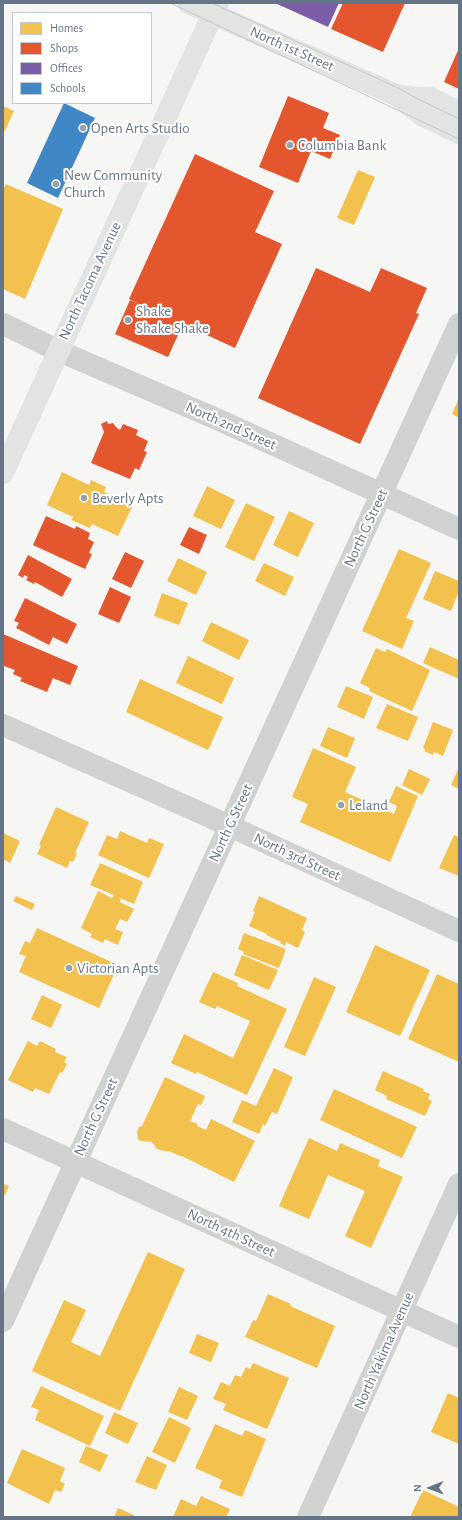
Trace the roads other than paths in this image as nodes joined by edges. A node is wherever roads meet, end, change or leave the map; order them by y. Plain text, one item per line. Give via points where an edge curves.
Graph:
1 (188, 3) edge
2 (215, 9) edge
3 (396, 95) junction
4 (459, 112) edge
5 (459, 133) edge
6 (3, 324) edge
7 (459, 324) edge
8 (59, 351) junction
9 (3, 473) edge
10 (382, 494) junction
11 (459, 529) edge
12 (3, 725) edge
13 (230, 826) junction
14 (459, 931) edge
15 (3, 1129) edge
16 (75, 1162) junction
17 (459, 1184) edge
18 (402, 1311) junction
19 (3, 1321) edge
20 (459, 1337) edge
21 (308, 1517) edge

1 - 2 street, North 1st Street
2 - 3 street, North 1st Street
2 - 8 street, North Tacoma Avenue
3 - 4 street, North 1st Street via 430,98
3 - 5 street, North 1st Street via 422,115
6 - 8 street, North 2nd Street
7 - 10 street, North G Street
8 - 9 street, North Tacoma Avenue
8 - 10 street, North 2nd Street
10 - 11 street, North 2nd Street
10 - 13 street, North G Street
12 - 13 street, North 3rd Street
13 - 14 street, North 3rd Street
13 - 16 street, North G Street
15 - 16 street, North 4th Street
16 - 18 street, North 4th Street
16 - 19 street, North G Street
17 - 18 street, North Yakima Avenue
18 - 20 street, North 4th Street
18 - 21 street, North Yakima Avenue

